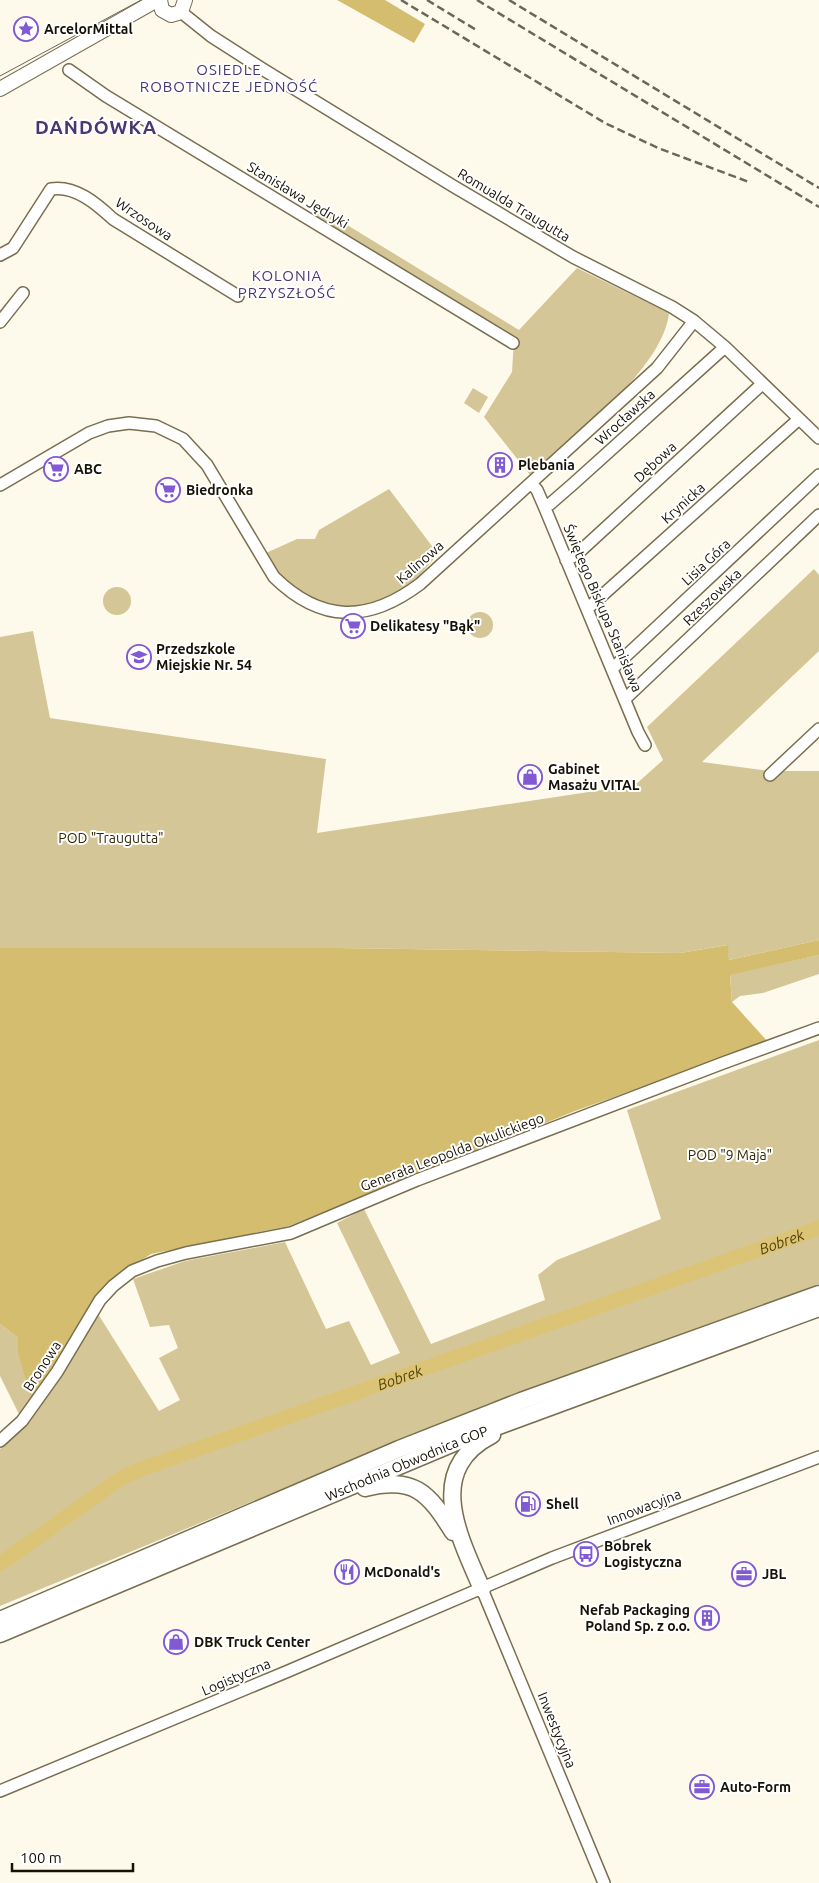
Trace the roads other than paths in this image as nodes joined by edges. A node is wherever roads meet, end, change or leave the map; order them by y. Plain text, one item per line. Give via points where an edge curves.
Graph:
1 (160, 3) edge
2 (183, 6) edge
3 (69, 70) dead end
4 (0, 89) edge
5 (0, 255) edge
6 (23, 293) dead end
7 (238, 296) dead end
8 (694, 321) junction
9 (0, 322) edge
10 (513, 342) dead end
11 (725, 347) junction
12 (762, 384) junction
13 (799, 419) junction
14 (819, 438) edge
15 (819, 475) edge
16 (531, 483) junction
17 (0, 485) edge
18 (544, 506) junction
19 (819, 515) edge
20 (566, 560) junction
21 (587, 609) junction
22 (612, 668) junction
23 (625, 699) junction
24 (819, 729) edge
25 (645, 745) dead end
26 (770, 775) dead end
27 (819, 1028) edge
28 (819, 1294) edge
29 (100, 1300) joint
30 (819, 1308) edge
31 (545, 1407) junction
32 (0, 1441) edge
33 (819, 1457) edge
34 (316, 1499) junction
35 (464, 1548) junction
36 (482, 1589) junction
37 (0, 1620) edge
38 (0, 1634) edge
39 (1, 1791) edge
40 (604, 1883) edge

1 - 2 main road via 171,15
1 - 4 main road via 140,10
2 - 8 street, Romualda Traugutta via 211,36 249,61 572,257 672,306
3 - 10 street, Stanisława Jędryki via 106,96
5 - 7 street, Wrzosowa via 13,248 51,190 64,189 98,204 113,220
6 - 9 street
8 - 11 street, Romualda Traugutta
8 - 16 street, Kalinowa via 657,368
11 - 12 street, Romualda Traugutta
11 - 18 street, Wrocławska via 573,484
12 - 13 street, Romualda Traugutta
12 - 20 street, Dębowa via 576,556
13 - 14 street, Romualda Traugutta
13 - 21 street, Krynicka
15 - 22 street, Lisia Góra
16 - 17 street, Kalinowa via 402,598 383,606 345,612 306,603 274,577 207,465 191,446 171,431 147,424 108,426 89,433
16 - 18 street, Świętego Biskupa Stanisława
18 - 20 street, Świętego Biskupa Stanisława
19 - 23 street, Rzeszowska
20 - 21 street, Świętego Biskupa Stanisława
21 - 22 street, Świętego Biskupa Stanisława
22 - 23 street, Świętego Biskupa Stanisława
23 - 25 street, Świętego Biskupa Stanisława
24 - 26 street
27 - 29 street, Generała Leopolda Okulickiego via 427,1177 291,1234 157,1261 132,1271
28 - 37 highway, Wschodnia Obwodnica GOP via 521,1401
29 - 32 street, Bronowa via 57,1372 22,1421
30 - 31 highway, Wschodnia Obwodnica GOP
31 - 34 highway, Wschodnia Obwodnica GOP
31 - 35 highway via 479,1442 461,1461 451,1498
33 - 36 street, Innowacyjna via 552,1558
34 - 35 highway via 390,1482 411,1487 423,1493 439,1510
34 - 38 highway, Wschodnia Obwodnica GOP
35 - 36 highway
36 - 39 street, Logistyczna
36 - 40 street, Inwestycyjna

